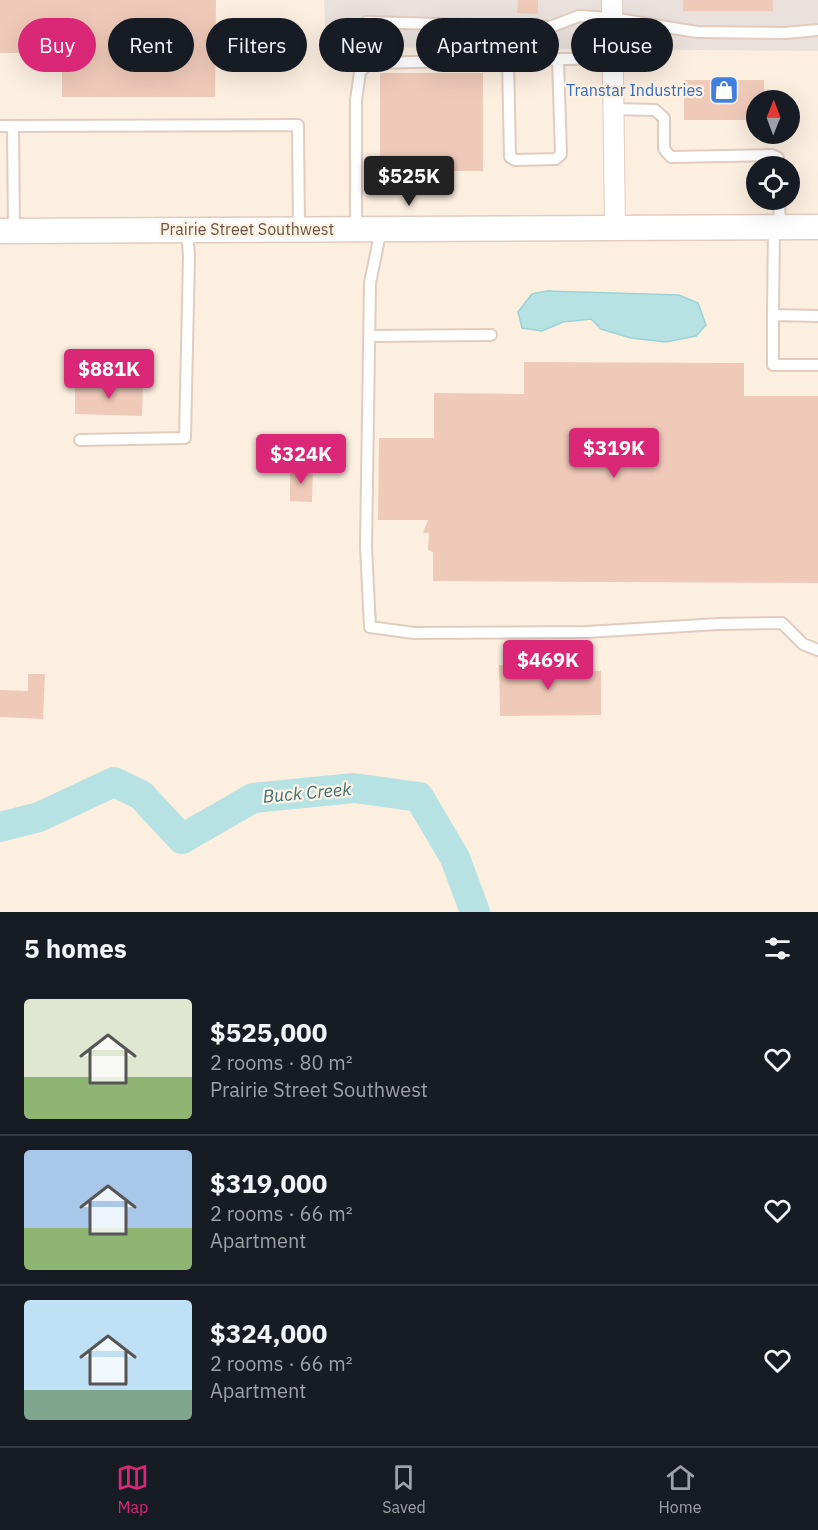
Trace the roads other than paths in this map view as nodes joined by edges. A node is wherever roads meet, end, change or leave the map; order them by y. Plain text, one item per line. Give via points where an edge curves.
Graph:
1 (612, 9) edge
2 (404, 23) edge
3 (818, 30) edge
4 (416, 62) edge
5 (508, 72) edge
6 (558, 72) edge
7 (612, 72) edge
8 (613, 109) junction
9 (0, 126) edge
10 (13, 126) junction
11 (774, 156) edge
12 (778, 210) edge
13 (777, 227) junction
14 (818, 227) edge
15 (299, 228) junction
16 (357, 228) junction
17 (381, 228) junction
18 (615, 228) junction
19 (187, 230) junction
20 (7, 231) edge
21 (773, 315) junction
22 (818, 316) edge
23 (491, 335) dead end
24 (370, 336) junction
25 (818, 365) edge
26 (80, 440) dead end
27 (818, 650) edge

1 - 2 lane via 550,27
1 - 3 lane via 697,32
4 - 16 lane via 368,63 360,72
5 - 6 lane via 510,156 515,160 556,159 561,154
7 - 8 street
8 - 11 lane via 655,110 664,118 664,149 671,157
8 - 18 street
9 - 10 lane
10 - 15 lane via 298,125
10 - 20 lane
12 - 13 lane
13 - 14 street, Prairie Street Southwest
13 - 18 street, Prairie Street Southwest
13 - 21 lane
15 - 16 street, Prairie Street Southwest
15 - 19 street, Prairie Street Southwest
16 - 17 street, Prairie Street Southwest
17 - 18 street, Prairie Street Southwest
17 - 24 lane via 370,283
19 - 20 street, Prairie Street Southwest
19 - 26 lane via 184,438
21 - 22 lane
21 - 25 lane via 773,365
23 - 24 lane
24 - 27 lane via 366,547 370,627 414,633 587,632 782,623 803,644

